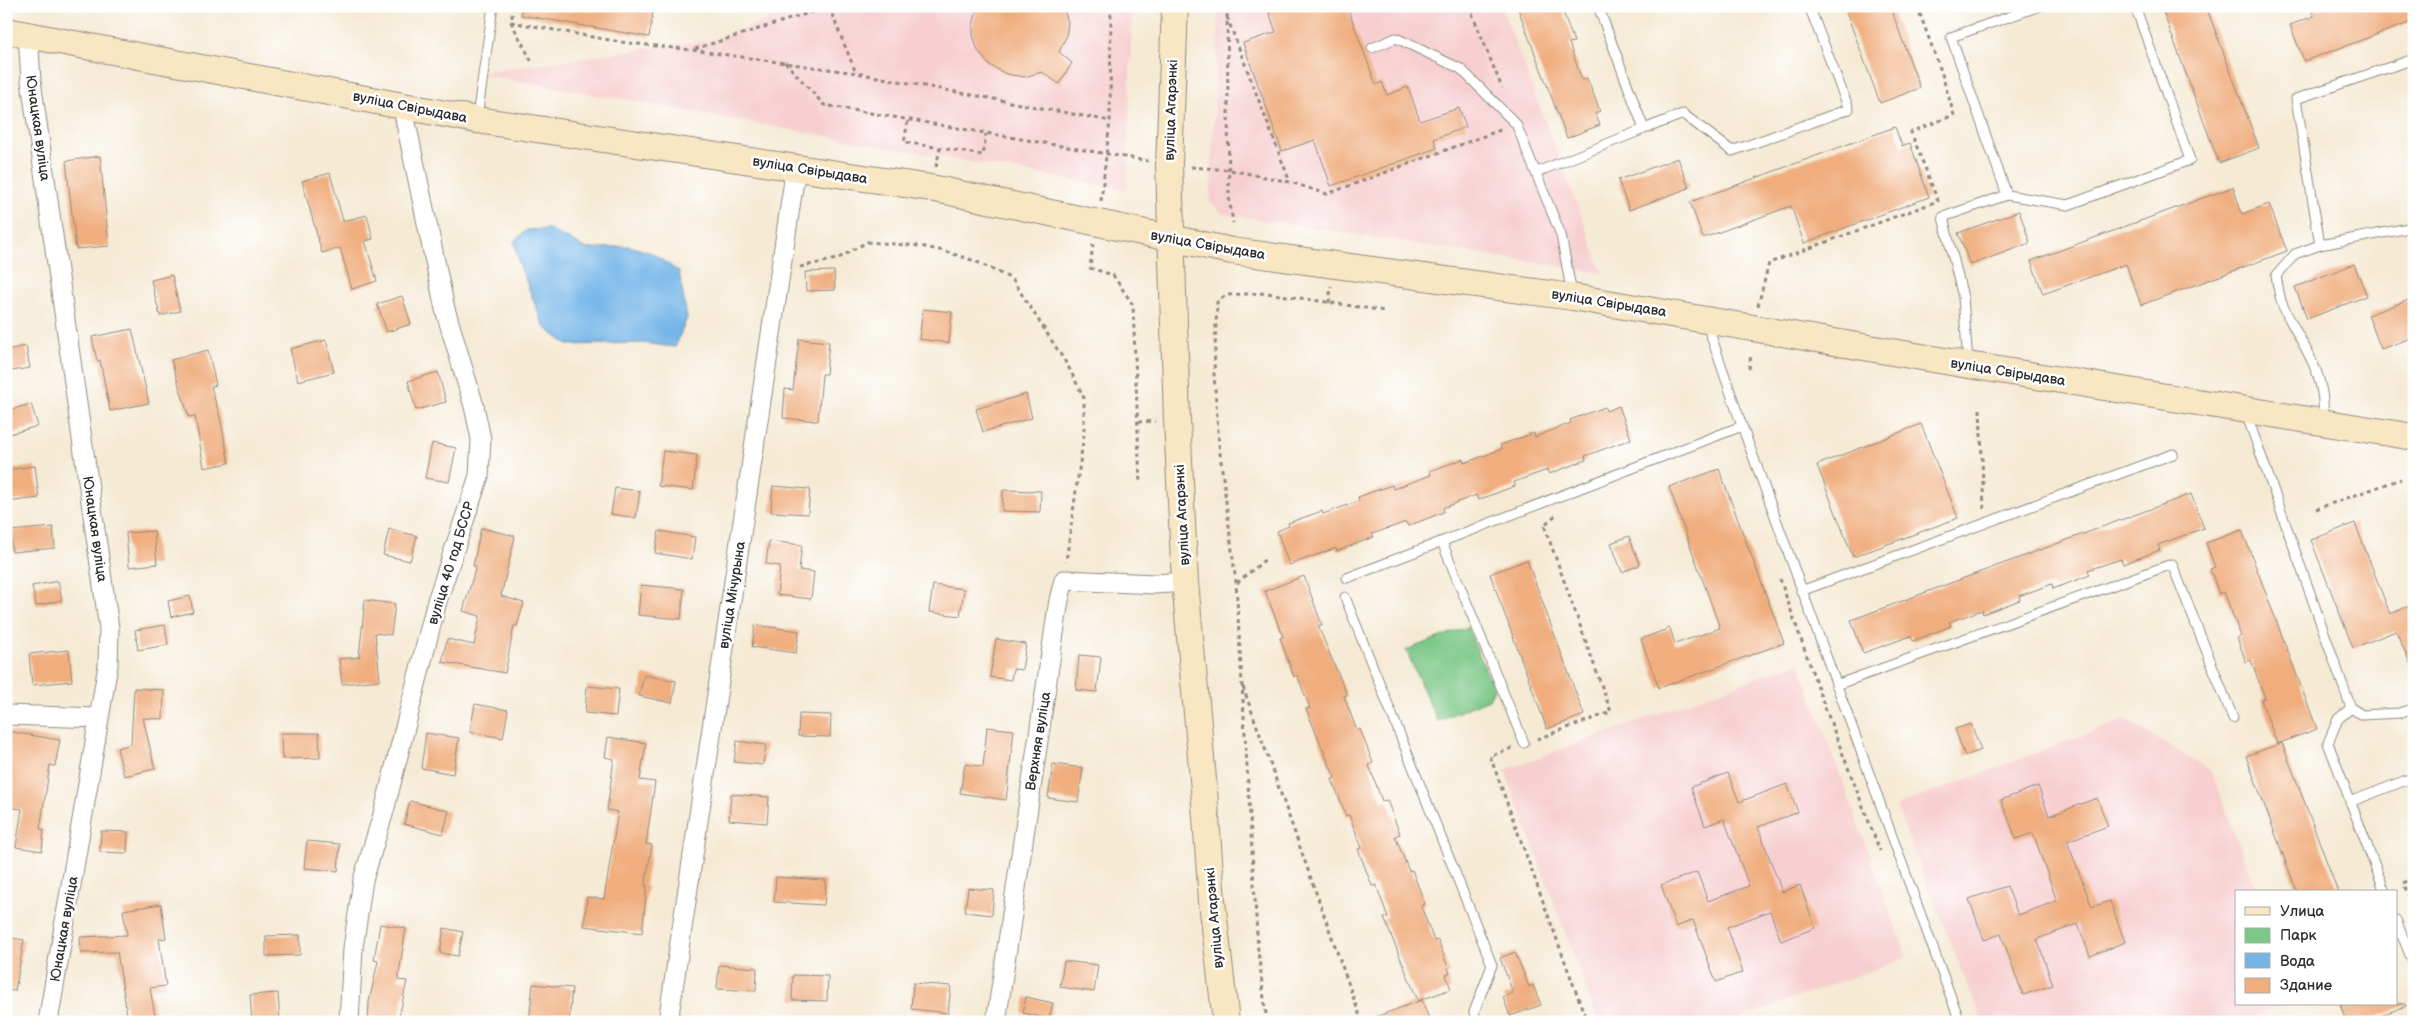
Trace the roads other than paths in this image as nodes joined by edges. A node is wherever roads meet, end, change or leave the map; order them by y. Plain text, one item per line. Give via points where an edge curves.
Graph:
1 (493, 6) edge
2 (1175, 6) edge
3 (1609, 6) edge
4 (1809, 6) edge
5 (2040, 6) edge
6 (2135, 6) edge
7 (1598, 8) edge
8 (17, 32) edge
9 (1372, 48) dead end
10 (2414, 58) edge
11 (402, 104) junction
12 (477, 120) junction
13 (1644, 129) junction
14 (796, 168) junction
15 (1537, 172) junction
16 (2007, 195) junction
17 (2414, 227) edge
18 (1170, 238) junction
19 (2320, 245) junction
20 (1572, 297) junction
21 (1705, 319) junction
22 (1968, 365) junction
23 (2245, 410) junction
24 (2323, 422) junction
25 (1742, 426) junction
26 (2414, 437) edge
27 (2173, 454) dead end
28 (1442, 542) junction
29 (1347, 578) dead end
30 (1185, 582) junction
31 (1802, 591) junction
32 (1345, 597) dead end
33 (1836, 685) junction
34 (2352, 708) junction
35 (2414, 708) edge
36 (6, 715) edge
37 (99, 718) junction
38 (2234, 718) dead end
39 (1524, 743) road end
40 (2414, 777) edge
41 (2350, 802) junction
42 (2384, 890) edge
43 (2398, 925) edge
44 (2414, 965) edge
45 (48, 1022) edge
46 (350, 1022) edge
47 (668, 1022) edge
48 (996, 1022) edge
49 (1226, 1022) edge
50 (1477, 1022) edge
51 (1960, 1022) edge

1 - 12 lane
2 - 18 main road, вуліца Агарэнкі via 1169,165
3 - 7 lane
4 - 13 lane via 1849,109 1732,151 1683,114
5 - 16 lane via 1951,37
6 - 16 lane via 2190,160 2068,205
7 - 13 lane
8 - 11 main road, вуліца Свірыдава
8 - 37 street, Юнацкая вуліца via 31,80 109,628 108,664
9 - 15 lane via 1396,38 1462,69 1516,124
10 - 19 lane via 2296,99
11 - 12 main road, вуліца Свірыдава
11 - 46 street, вуліца 40 год БССР via 445,309 481,439 479,476 437,601 384,811 363,880 352,948
12 - 14 main road, вуліца Свірыдава
13 - 15 lane
14 - 18 main road, вуліца Свірыдава via 931,188
14 - 47 street, вуліца Мічурына
15 - 20 lane via 1561,235
16 - 22 lane via 1943,217 1963,297
17 - 19 lane
18 - 20 main road, вуліца Свірыдава via 1241,252
18 - 30 main road, вуліца Агарэнкі
19 - 24 lane via 2295,254 2276,276 2282,304 2312,358 2325,400
20 - 21 main road, вуліца Свірыдава
21 - 22 main road, вуліца Свірыдава
21 - 25 lane
22 - 23 main road, вуліца Свірыдава
23 - 24 main road, вуліца Свірыдава
23 - 34 lane
24 - 26 main road, вуліца Свірыдава
25 - 28 lane
25 - 31 lane
27 - 31 lane
28 - 29 lane
28 - 39 lane
30 - 48 street, Верхняя вуліца via 1064,580
30 - 49 main road, вуліца Агарэнкі via 1212,901
31 - 33 lane
32 - 50 lane via 1492,965 1474,1012
33 - 38 lane via 2172,564
33 - 51 lane
34 - 35 lane via 2362,715 2399,713
34 - 41 lane via 2338,719 2328,743
36 - 37 street
37 - 45 street, Юнацкая вуліца
40 - 41 lane
41 - 42 lane
43 - 44 lane

